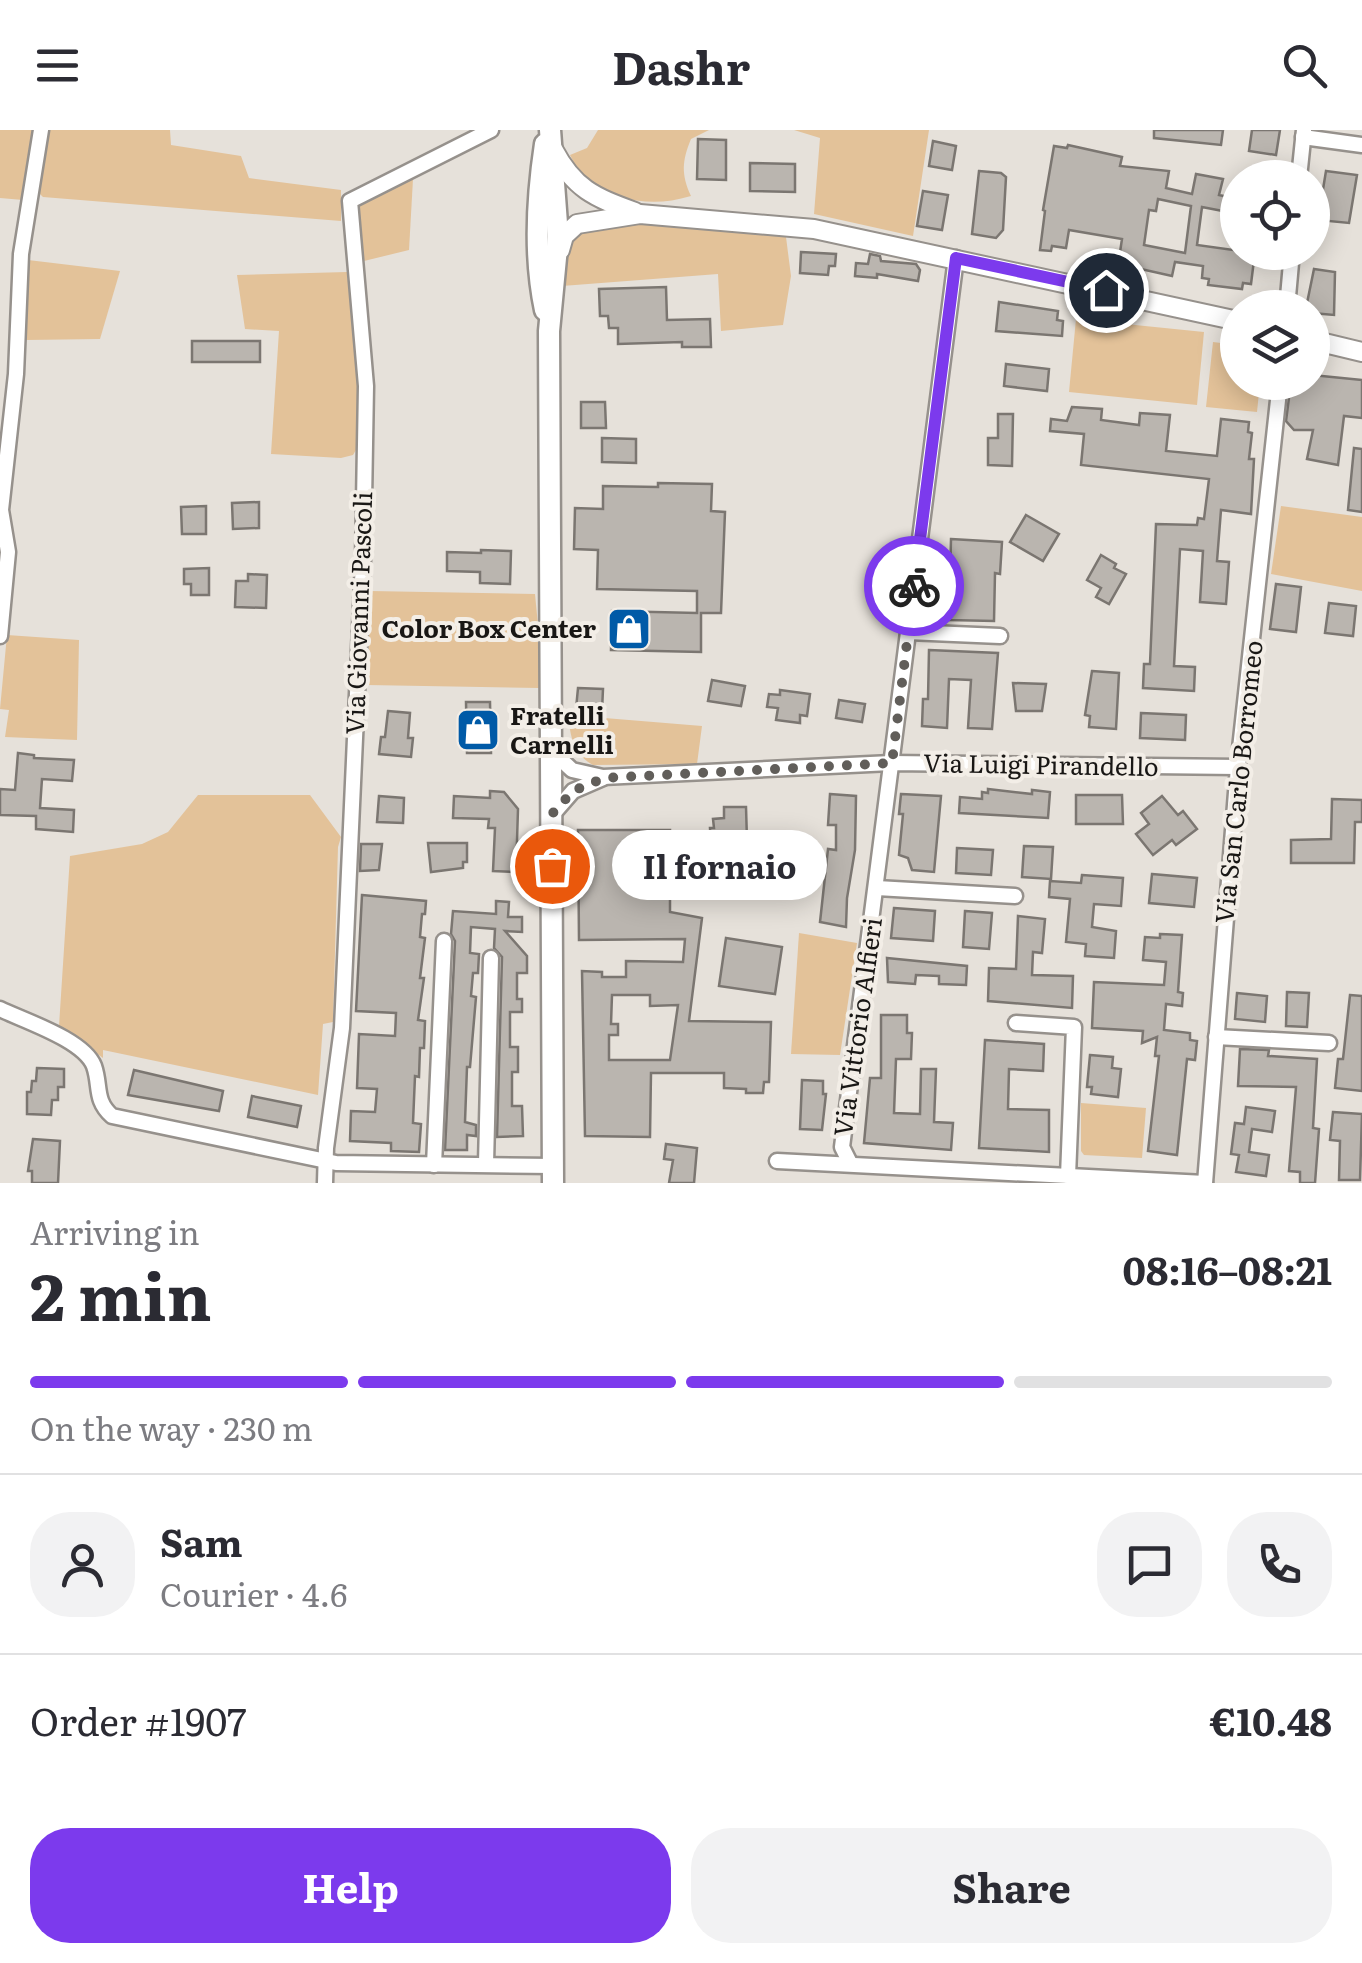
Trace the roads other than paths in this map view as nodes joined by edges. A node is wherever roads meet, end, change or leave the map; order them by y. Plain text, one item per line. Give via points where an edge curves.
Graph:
1 (40, 130) edge
2 (491, 130) edge
3 (1303, 133) edge
4 (548, 143) edge
5 (1362, 146) edge
6 (1301, 160) edge
7 (597, 198) junction
8 (556, 205) junction
9 (640, 214) junction
10 (586, 221) junction
11 (540, 225) junction
12 (956, 258) junction
13 (556, 263) junction
14 (1220, 318) edge
15 (549, 331) junction
16 (1330, 344) edge
17 (1362, 352) edge
18 (1278, 400) edge
19 (908, 632) junction
20 (0, 636) edge
21 (1000, 636) dead end
22 (552, 751) junction
23 (892, 763) junction
24 (1238, 767) junction
25 (604, 778) junction
26 (552, 814) junction
27 (878, 888) junction
28 (1015, 896) dead end
29 (444, 941) dead end
30 (491, 958) dead end
31 (0, 1009) edge
32 (1016, 1023) dead end
33 (1216, 1037) junction
34 (1329, 1042) dead end
35 (778, 1160) dead end
36 (328, 1162) junction
37 (850, 1163) junction
38 (486, 1164) junction
39 (434, 1165) junction
40 (553, 1174) edge
41 (1068, 1176) junction
42 (978, 1178) edge
43 (325, 1183) edge
44 (1205, 1183) edge

1 - 20 street via 21,254 1,510 8,552
2 - 36 street, Via Giovanni Pascoli via 350,201 366,386 363,560 342,1028
3 - 5 street
3 - 6 street
4 - 7 street via 565,172
4 - 8 main road
4 - 11 main road
7 - 8 street
7 - 9 street
8 - 10 street
8 - 11 street
8 - 13 main road
9 - 10 street
9 - 12 street via 814,229
10 - 13 street via 564,236
11 - 15 main road
12 - 14 street
12 - 19 street, Via Vittorio Alfieri
13 - 15 main road
15 - 22 main road
16 - 17 street
18 - 24 street, Via San Carlo Borromeo
19 - 21 street
19 - 23 street, Via Vittorio Alfieri
22 - 25 street, Via Luigi Pirandello via 572,770
22 - 26 main road
23 - 24 street, Via Luigi Pirandello
23 - 25 street, Via Luigi Pirandello
23 - 27 street, Via Vittorio Alfieri
24 - 33 street, Via San Carlo Borromeo
25 - 26 street, Via Luigi Pirandello via 573,791
26 - 40 main road
27 - 28 street, Via Vittorio Alfieri
27 - 37 street, Via Vittorio Alfieri via 842,1147
29 - 39 street
30 - 38 street
31 - 36 street via 85,1052 95,1067 102,1108 112,1116
32 - 41 street via 1074,1027
33 - 34 street
33 - 44 street, Via San Carlo Borromeo
35 - 37 street
36 - 39 street
36 - 43 street, Via Giovanni Pascoli
37 - 42 street
38 - 39 street
38 - 40 street
41 - 42 street
41 - 44 street

